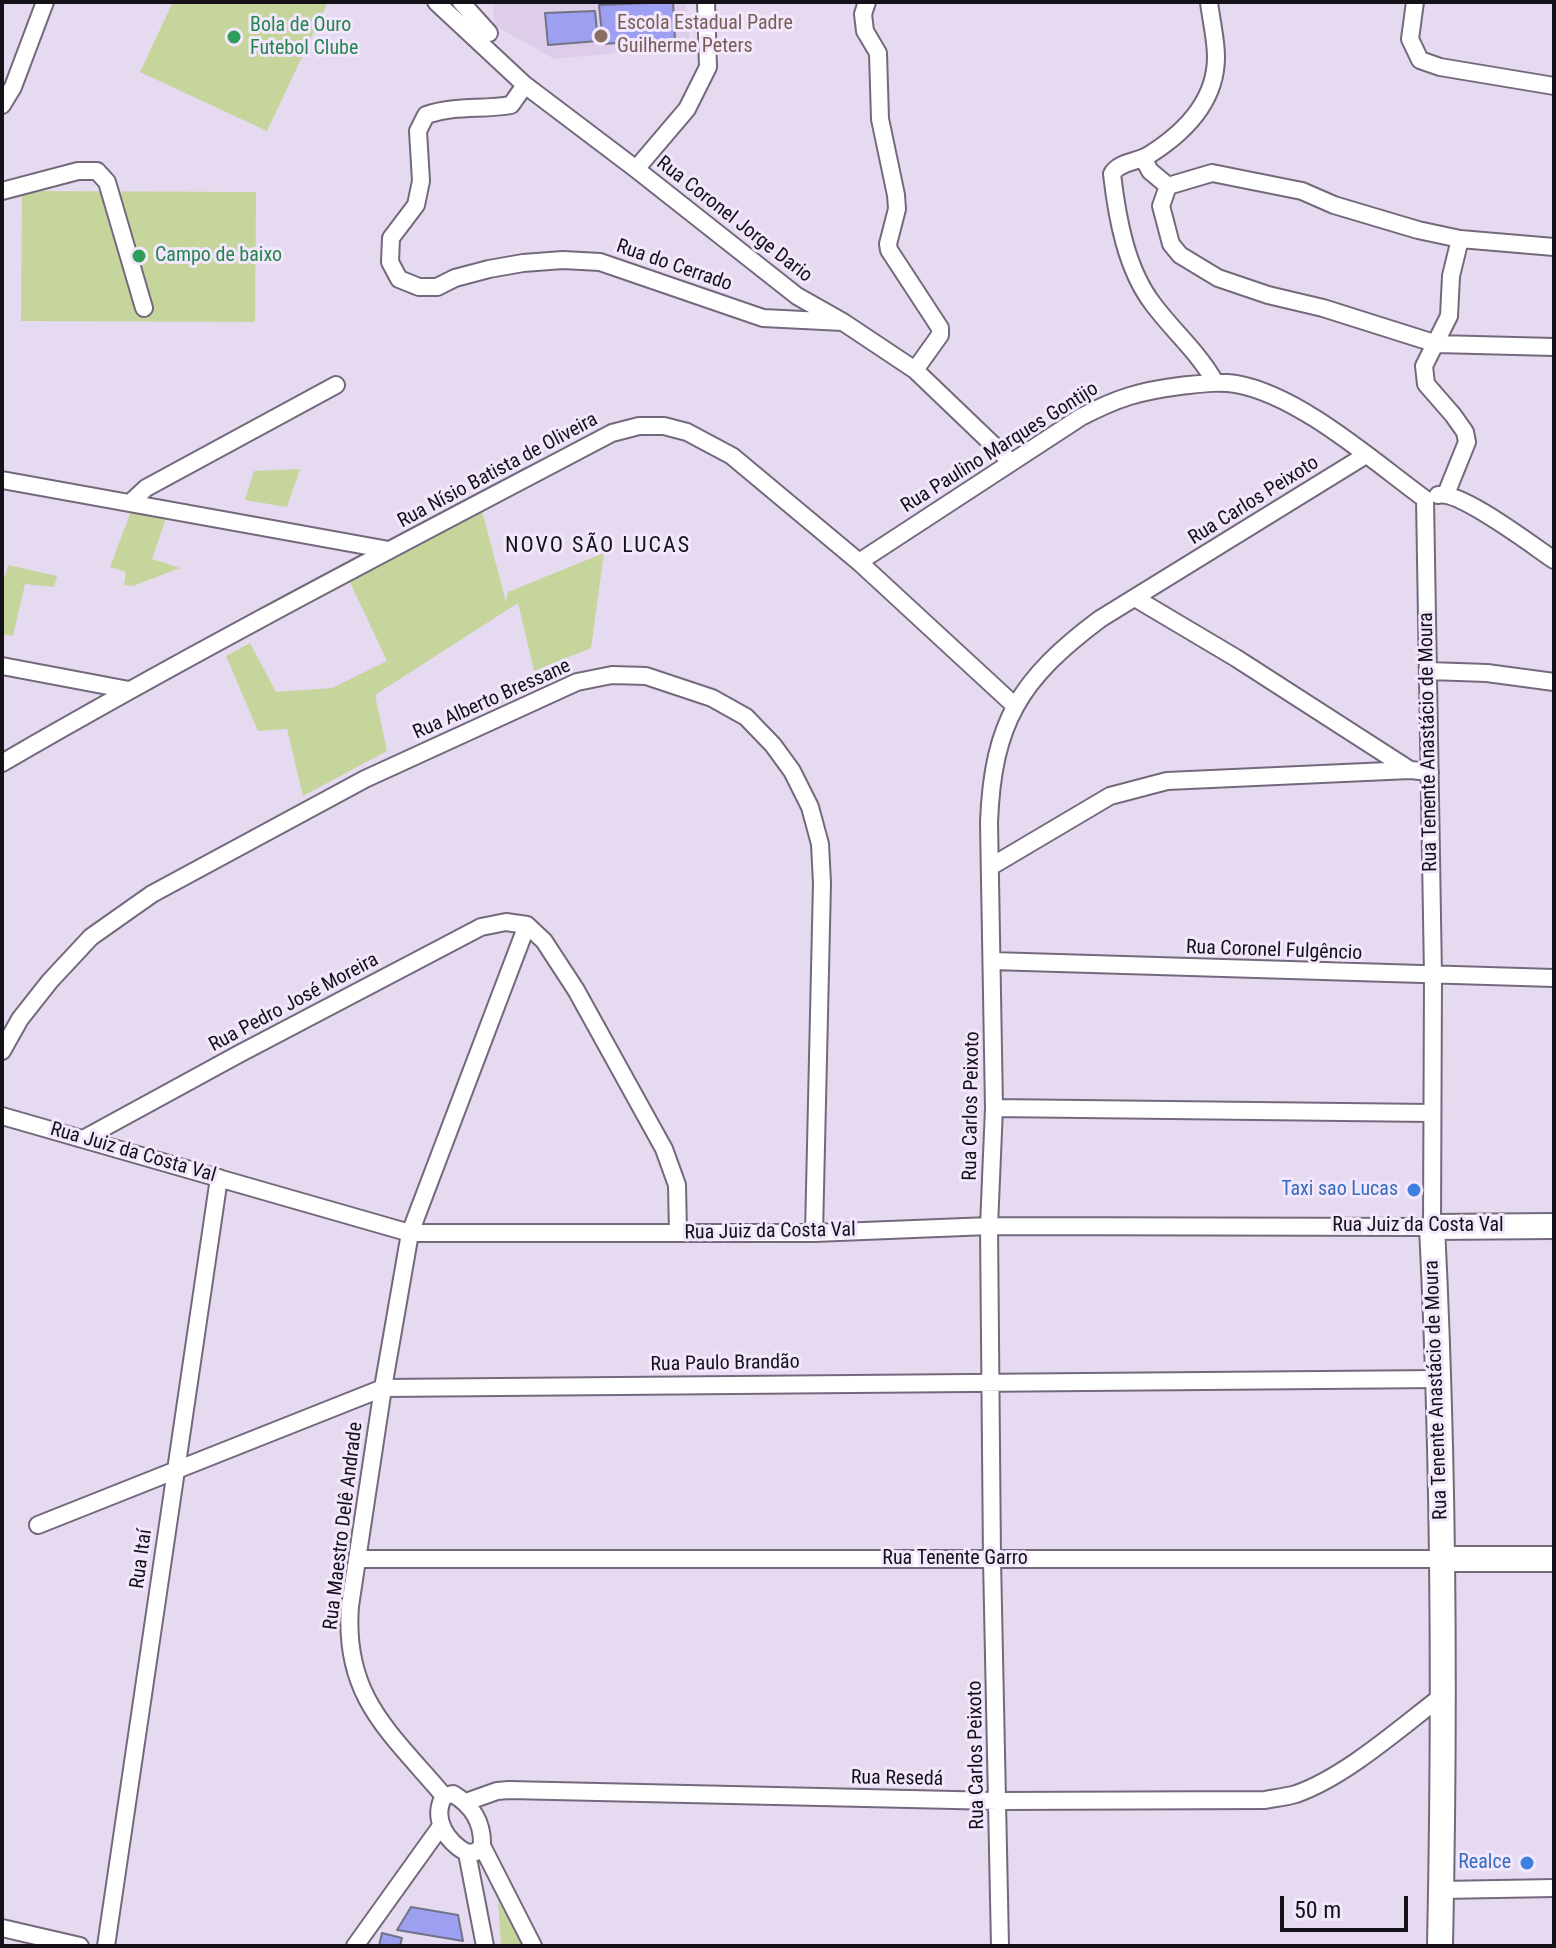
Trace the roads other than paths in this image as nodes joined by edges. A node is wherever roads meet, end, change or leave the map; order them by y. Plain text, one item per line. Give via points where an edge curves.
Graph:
1 (45, 2) edge
2 (436, 2) edge
3 (461, 2) edge
4 (706, 2) edge
5 (867, 2) edge
6 (1209, 2) edge
7 (1415, 2) edge
8 (489, 33) dead end
9 (525, 85) junction
10 (1554, 86) edge
11 (2, 105) edge
12 (1143, 158) junction
13 (636, 169) junction
14 (1168, 186) junction
15 (2, 191) edge
16 (1460, 239) junction
17 (1554, 247) edge
18 (144, 308) dead end
19 (843, 322) junction
20 (1437, 344) junction
21 (1554, 347) edge
22 (915, 370) junction
23 (1215, 382) junction
24 (336, 385) dead end
25 (1366, 455) junction
26 (1011, 462) junction
27 (2, 480) edge
28 (1446, 494) junction
29 (1425, 499) junction
30 (131, 502) junction
31 (389, 550) junction
32 (1554, 560) edge
33 (859, 562) junction
34 (1135, 598) junction
35 (2, 666) edge
36 (1429, 671) junction
37 (1554, 682) edge
38 (129, 690) junction
39 (1014, 705) junction
40 (2, 763) edge
41 (1410, 770) junction
42 (1430, 772) junction
43 (990, 867) junction
44 (527, 925) junction
45 (992, 961) junction
46 (1433, 976) junction
47 (1554, 978) edge
48 (2, 1051) edge
49 (994, 1108) junction
50 (1431, 1113) junction
51 (2, 1116) edge
52 (85, 1138) junction
53 (219, 1178) junction
54 (989, 1226) junction
55 (1554, 1226) edge
56 (1432, 1227) junction
57 (410, 1233) junction
58 (678, 1233) junction
59 (814, 1233) junction
60 (1439, 1379) junction
61 (991, 1381) junction
62 (383, 1388) junction
63 (176, 1468) junction
64 (38, 1525) dead end
65 (357, 1559) junction
66 (992, 1559) junction
67 (1441, 1559) junction
68 (1554, 1559) edge
69 (1442, 1696) junction
70 (444, 1796) junction
71 (998, 1801) junction
72 (466, 1802) junction
73 (441, 1826) junction
74 (474, 1850) junction
75 (1554, 1888) edge
76 (1441, 1890) junction
77 (2, 1928) edge
78 (80, 1946) edge
79 (106, 1946) edge
80 (355, 1946) edge
81 (485, 1946) edge
82 (533, 1946) edge
83 (1000, 1946) edge
84 (1440, 1946) edge

1 - 11 street
2 - 9 street, Rua Coronel Jorge Dario
3 - 8 street
4 - 13 street via 708,67 687,109
5 - 22 street via 865,31 878,53 880,119 896,195 888,244 940,328
6 - 12 street via 1216,59 1210,91 1197,115
7 - 10 street via 1410,39 1420,60
9 - 13 street, Rua Coronel Jorge Dario
9 - 19 street, Rua do Cerrado via 511,105 459,107 426,115 418,131 421,181 416,205 391,238 390,262 399,279 437,287 523,263 600,262 763,318
12 - 14 street
12 - 23 street via 1112,174 1133,271
13 - 19 street, Rua Coronel Jorge Dario via 797,296
14 - 16 street via 1212,173 1302,191 1334,205
14 - 20 street via 1161,206 1171,244 1198,267 1242,287
15 - 18 street via 97,171 107,182
16 - 17 street
16 - 20 street via 1449,316
19 - 22 street, Rua Coronel Jorge Dario
20 - 21 street
20 - 28 street via 1424,366 1426,384 1465,432 1467,442
22 - 26 street, Rua Coronel Jorge Dario
23 - 25 street, Rua Paulino Marques Gontijo via 1275,396
23 - 26 street, Rua Paulino Marques Gontijo via 1117,398
24 - 30 street via 146,488
25 - 29 street, Rua Paulino Marques Gontijo
25 - 34 street, Rua Carlos Peixoto
26 - 33 street, Rua Paulino Marques Gontijo
27 - 30 street
28 - 29 street
28 - 32 street
29 - 36 street, Rua Tenente Anastácio de Moura
30 - 31 street
31 - 33 street, Rua Nísio Batista de Oliveira via 612,433 664,426 732,456
31 - 38 street, Rua Nísio Batista de Oliveira
33 - 39 street, Rua Nísio Batista de Oliveira
34 - 39 street, Rua Carlos Peixoto via 1067,644
34 - 41 street
35 - 38 street
36 - 37 street
36 - 42 street, Rua Tenente Anastácio de Moura
38 - 40 street, Rua Nísio Batista de Oliveira
39 - 43 street, Rua Carlos Peixoto via 991,783
41 - 42 street
41 - 43 street via 1138,786 1110,796
42 - 46 street, Rua Tenente Anastácio de Moura
43 - 45 street, Rua Carlos Peixoto
44 - 52 street, Rua Pedro José Moreira via 481,927
44 - 57 street, Rua Maestro Delê Andrade
44 - 58 street via 576,990 664,1149 677,1185
45 - 46 street, Rua Coronel Fulgêncio
45 - 49 street, Rua Carlos Peixoto
46 - 47 street, Rua Coronel Fulgêncio
46 - 50 street, Rua Tenente Anastácio de Moura
48 - 59 street, Rua Alberto Bressane via 20,1019 91,937 152,894 365,779 577,682 646,676 712,698 746,717 792,771 810,807 820,844 822,883
49 - 50 street
49 - 54 street, Rua Carlos Peixoto
50 - 56 street, Rua Tenente Anastácio de Moura
51 - 52 street, Rua Juiz da Costa Val
52 - 53 street, Rua Juiz da Costa Val
53 - 57 street, Rua Juiz da Costa Val
53 - 63 street, Rua Itaí
54 - 56 street, Rua Juiz da Costa Val
54 - 59 street, Rua Juiz da Costa Val
54 - 61 street, Rua Carlos Peixoto
55 - 56 street, Rua Juiz da Costa Val
56 - 60 street, Rua Tenente Anastácio de Moura
57 - 58 street, Rua Juiz da Costa Val
57 - 62 street, Rua Maestro Delê Andrade
58 - 59 street, Rua Juiz da Costa Val
60 - 61 street, Rua Paulo Brandão
60 - 67 street, Rua Tenente Anastácio de Moura
61 - 62 street, Rua Paulo Brandão
61 - 66 street, Rua Carlos Peixoto
62 - 63 street, Rua Paulo Brandão
62 - 65 street, Rua Maestro Delê Andrade
63 - 64 street, Rua Paulo Brandão
63 - 79 street, Rua Itaí
65 - 66 street, Rua Tenente Garro
65 - 70 street, Rua Maestro Delê Andrade via 348,1631 357,1679 367,1702
66 - 67 street, Rua Tenente Garro
66 - 71 street, Rua Carlos Peixoto
67 - 68 street, Rua Tenente Garro
67 - 69 street, Rua Tenente Anastácio de Moura
69 - 71 street, Rua Resedá via 1322,1783 1294,1795 1265,1800
69 - 76 street, Rua Tenente Anastácio de Moura
70 - 72 street via 453,1794
70 - 73 street
71 - 72 street, Rua Resedá via 509,1790
71 - 83 street, Rua Carlos Peixoto
72 - 74 street via 480,1827
73 - 74 street via 447,1839
73 - 80 street
74 - 81 street
74 - 82 street
75 - 76 street
76 - 84 street, Rua Tenente Anastácio de Moura
77 - 78 street

